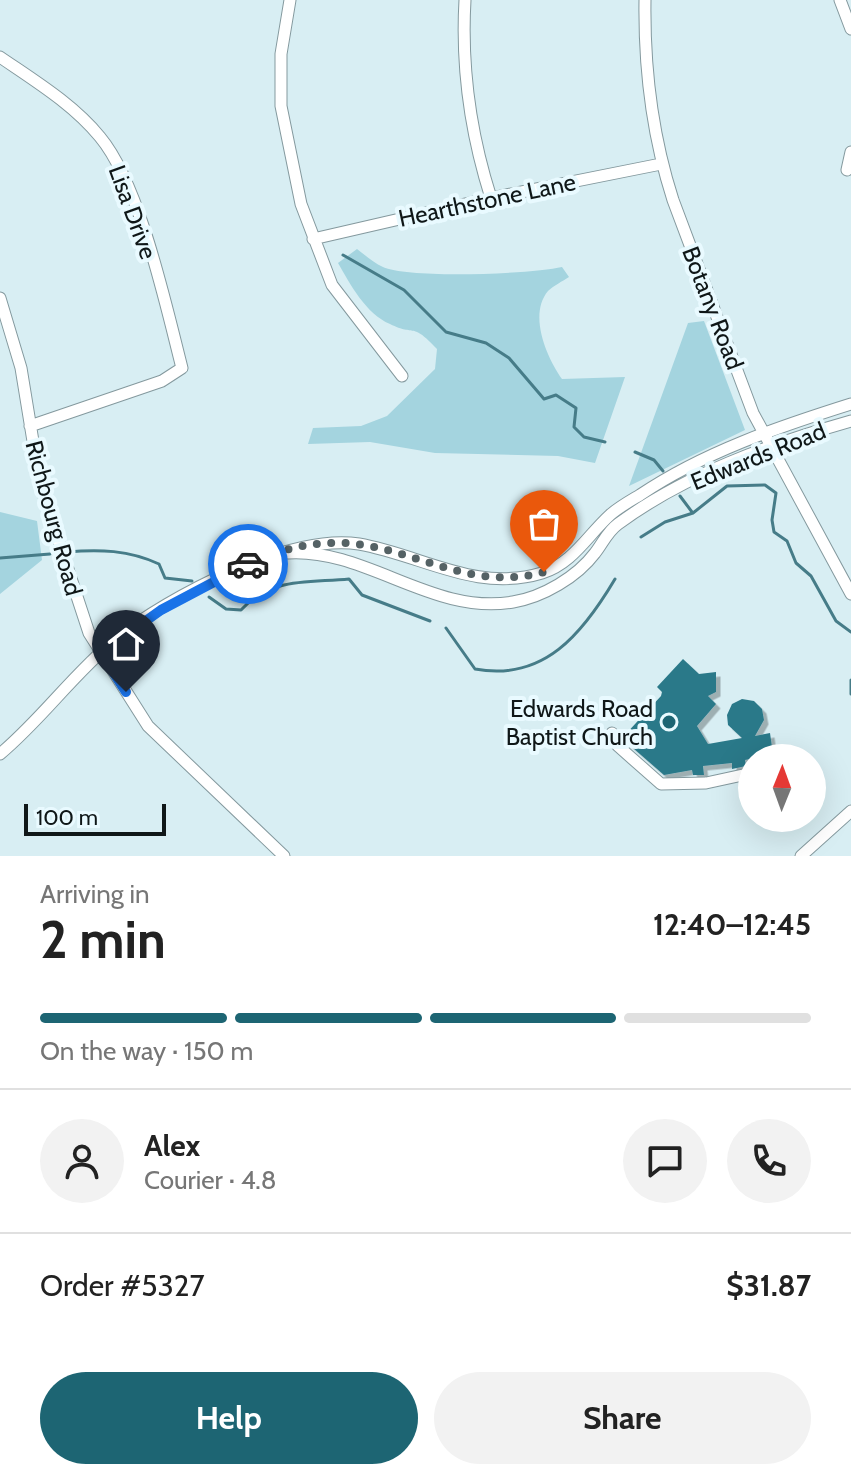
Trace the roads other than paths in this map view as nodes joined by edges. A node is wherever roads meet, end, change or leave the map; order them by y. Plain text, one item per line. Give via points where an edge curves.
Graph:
1 (290, 0) edge
2 (465, 0) edge
3 (645, 0) edge
4 (840, 0) edge
5 (851, 29) edge
6 (0, 57) edge
7 (851, 152) edge
8 (661, 164) junction
9 (847, 170) dead end
10 (491, 198) junction
11 (313, 239) junction
12 (0, 298) edge
13 (402, 376) dead end
14 (851, 404) edge
15 (851, 421) edge
16 (30, 426) junction
17 (764, 434) junction
18 (771, 447) junction
19 (280, 554) junction
20 (851, 594) edge
21 (101, 653) junction
22 (612, 733) dead end
23 (0, 754) edge
24 (738, 776) edge
25 (851, 811) edge
26 (284, 856) edge
27 (801, 856) edge

1 - 11 street via 281,54 281,106
2 - 10 street via 465,90
3 - 8 street, Botany Road via 647,73
4 - 5 street
6 - 16 street, Lisa Drive via 85,120 115,158 135,205 182,368 162,381
7 - 9 street
8 - 10 street, Hearthstone Lane
8 - 17 street, Botany Road
10 - 11 street, Hearthstone Lane
11 - 13 street via 332,285
12 - 16 street, Richbourg Road via 21,368
14 - 17 street, Edwards Road
15 - 18 street, Edwards Road
16 - 21 street, Richbourg Road via 53,531 82,617
17 - 18 street, Botany Road
17 - 19 street, Edwards Road via 671,475 611,514 563,564 533,575 463,575 349,542
18 - 19 street, Edwards Road via 713,469 616,525 596,553 562,582 513,602 458,599 418,590 344,559
18 - 20 street, Botany Road
19 - 21 street, Edwards Road via 257,559 161,610
21 - 23 street, Edwards Road
21 - 26 street, Richbourg Road via 161,741
22 - 24 street via 618,746 661,784
25 - 27 street

